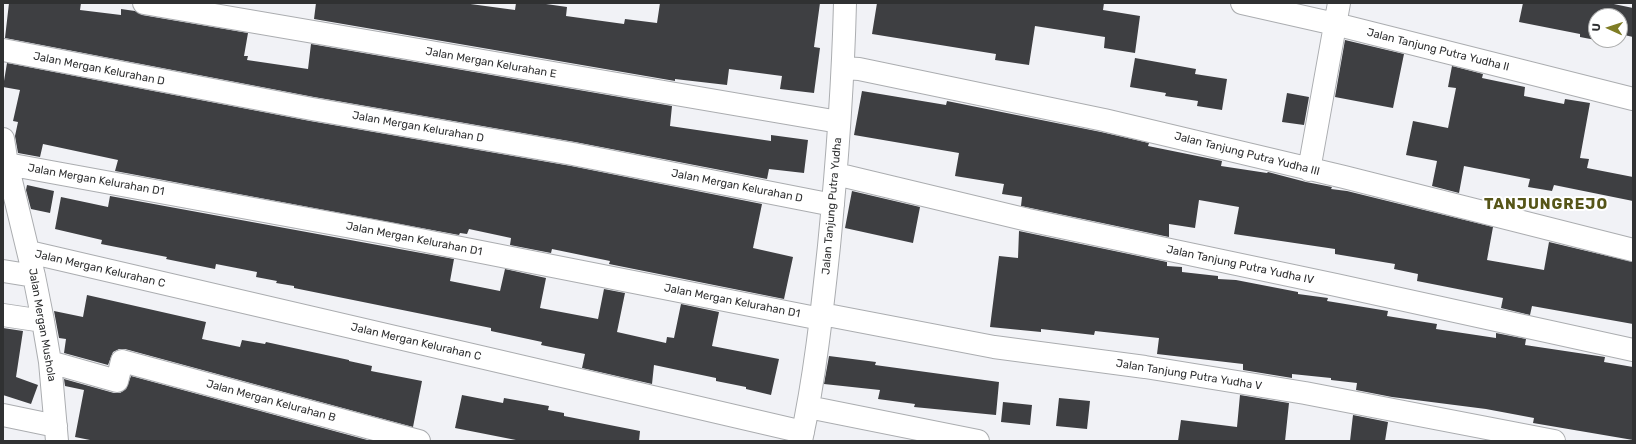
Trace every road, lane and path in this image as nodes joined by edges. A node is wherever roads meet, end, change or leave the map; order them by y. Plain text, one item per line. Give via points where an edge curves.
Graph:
1 (144, 3) edge
2 (846, 3) edge
3 (1242, 3) edge
4 (1339, 3) edge
5 (1335, 24) junction
6 (3, 50) edge
7 (851, 69) junction
8 (1633, 99) edge
9 (839, 122) junction
10 (3, 139) edge
11 (7, 164) junction
12 (1309, 170) junction
13 (841, 176) junction
14 (833, 205) junction
15 (1633, 250) edge
16 (29, 252) junction
17 (3, 271) edge
18 (34, 276) junction
19 (3, 315) edge
20 (822, 316) junction
21 (43, 321) junction
22 (1633, 350) edge
23 (50, 362) junction
24 (808, 407) junction
25 (3, 415) edge
26 (60, 436) edge
27 (802, 437) edge
28 (955, 439) edge
29 (419, 441) edge
30 (978, 441) edge
31 (1554, 441) edge

1 - 9 street, Jalan Mergan Kelurahan E
2 - 7 street, Jalan Tanjung Putra Yudha
3 - 5 street, Jalan Tanjung Putra Yudha II
4 - 5 street
5 - 8 street, Jalan Tanjung Putra Yudha II
5 - 12 street
6 - 14 street, Jalan Mergan Kelurahan D via 312,109 573,154
7 - 9 street, Jalan Tanjung Putra Yudha
7 - 12 street, Jalan Tanjung Putra Yudha III via 1104,120
9 - 13 street, Jalan Tanjung Putra Yudha
10 - 11 street, Jalan Mergan Mushola
11 - 16 street, Jalan Mergan Mushola
11 - 20 street, Jalan Mergan Kelurahan D1
12 - 15 street, Jalan Tanjung Putra Yudha III
13 - 14 street, Jalan Tanjung Putra Yudha
13 - 22 street, Jalan Tanjung Putra Yudha IV via 1028,220
14 - 20 street, Jalan Tanjung Putra Yudha
16 - 18 street, Jalan Mergan Mushola
16 - 27 street, Jalan Mergan Kelurahan C
17 - 18 street
18 - 21 street, Jalan Mergan Mushola
19 - 21 street
20 - 24 street, Jalan Tanjung Putra Yudha
20 - 31 street, Jalan Tanjung Putra Yudha V via 994,347 1144,367 1305,393
21 - 23 street, Jalan Mergan Mushola
23 - 26 street, Jalan Mergan Mushola
23 - 29 street, Jalan Mergan Kelurahan B via 117,381 122,361
24 - 27 street, Jalan Tanjung Putra Yudha
24 - 28 street
25 - 26 street
28 - 30 street

